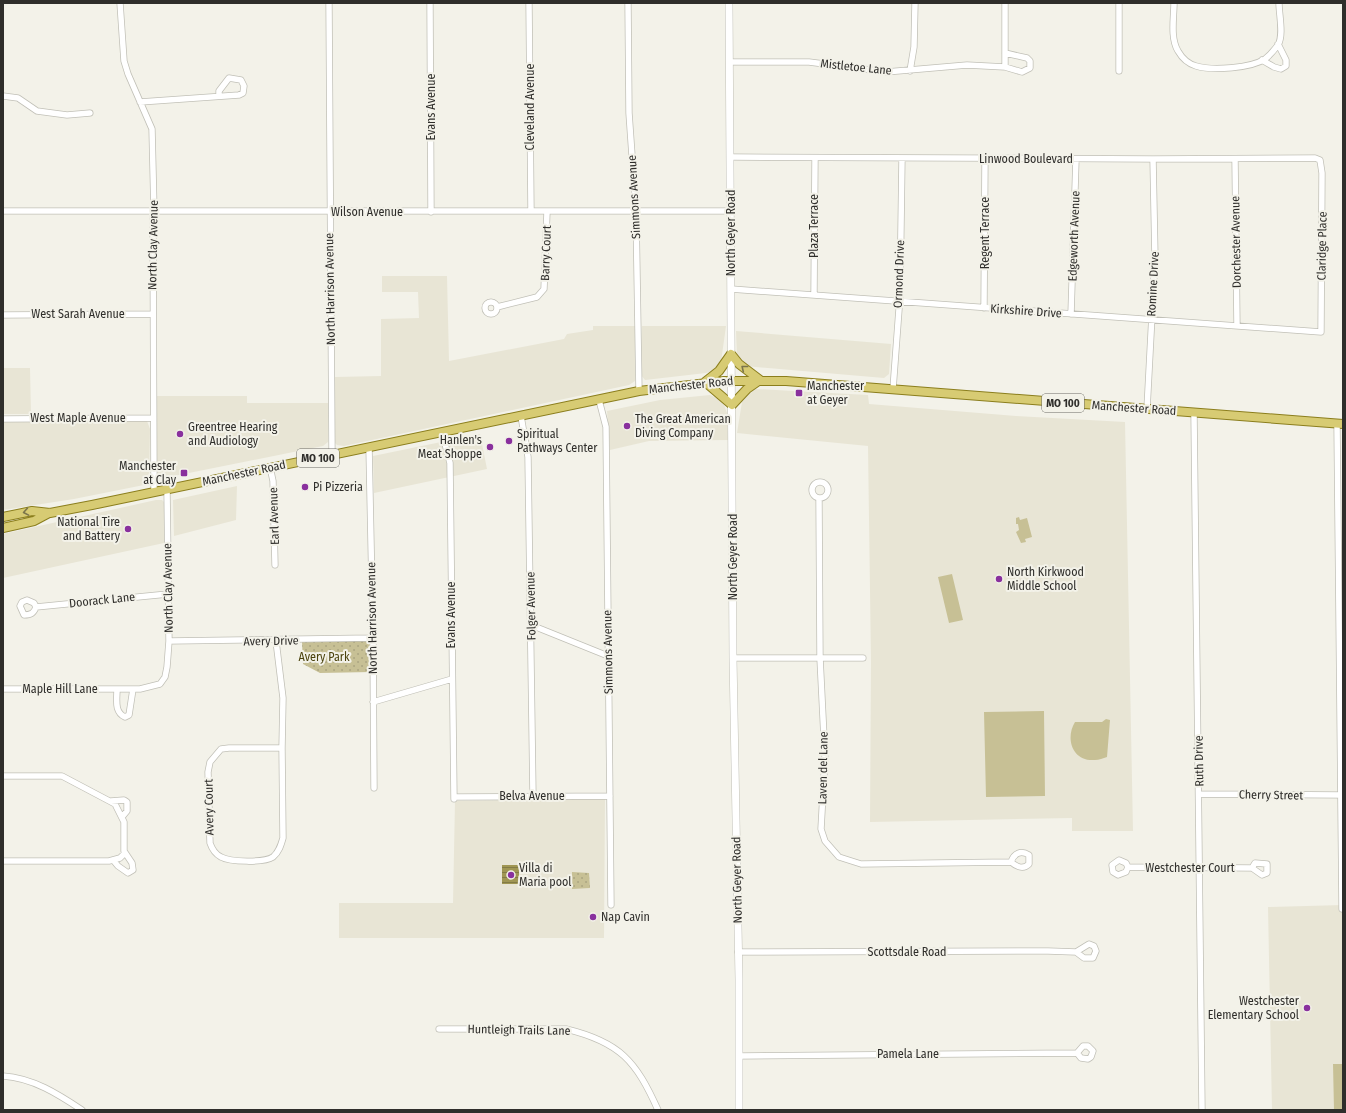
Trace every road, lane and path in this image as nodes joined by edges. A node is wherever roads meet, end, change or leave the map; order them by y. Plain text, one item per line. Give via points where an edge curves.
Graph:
1 (120, 3) edge
2 (329, 3) edge
3 (430, 3) edge
4 (530, 3) edge
5 (628, 3) edge
6 (729, 3) edge
7 (915, 3) edge
8 (1005, 3) edge
9 (1119, 3) edge
10 (1174, 3) edge
11 (1279, 3) edge
12 (1278, 44) junction
13 (1005, 53) junction
14 (1262, 60) junction
15 (730, 62) junction
16 (1005, 67) junction
17 (910, 71) junction
18 (1119, 71) dead end
19 (3, 96) edge
20 (219, 96) junction
21 (140, 102) junction
22 (90, 113) dead end
23 (731, 157) junction
24 (814, 158) junction
25 (902, 158) junction
26 (985, 158) junction
27 (1076, 159) junction
28 (1153, 159) junction
29 (1235, 159) junction
30 (1320, 160) joint
31 (3, 211) edge
32 (154, 211) junction
33 (531, 211) junction
34 (731, 211) junction
35 (329, 212) junction
36 (431, 212) junction
37 (547, 212) junction
38 (636, 212) junction
39 (731, 289) junction
40 (814, 294) junction
41 (899, 302) junction
42 (497, 306) dead end
43 (984, 308) junction
44 (153, 314) junction
45 (1071, 314) junction
46 (3, 315) edge
47 (1152, 320) junction
48 (1237, 326) junction
49 (1321, 332) joint
50 (731, 354) junction
51 (731, 380) junction
52 (760, 380) junction
53 (705, 382) junction
54 (893, 389) junction
55 (639, 391) junction
56 (599, 400) junction
57 (732, 405) junction
58 (1147, 409) junction
59 (1194, 413) junction
60 (521, 416) junction
61 (3, 418) edge
62 (153, 418) junction
63 (1340, 424) edge
64 (442, 432) junction
65 (368, 447) junction
66 (332, 455) junction
67 (270, 468) junction
68 (167, 489) junction
69 (154, 492) junction
70 (820, 500) dead end
71 (50, 513) junction
72 (3, 517) edge
73 (3, 528) edge
74 (275, 565) dead end
75 (168, 594) junction
76 (36, 607) dead end
77 (531, 625) junction
78 (373, 638) junction
79 (169, 641) junction
80 (276, 641) junction
81 (608, 656) junction
82 (733, 658) junction
83 (820, 658) junction
84 (863, 658) dead end
85 (452, 679) junction
86 (160, 684) joint
87 (3, 689) edge
88 (117, 689) junction
89 (133, 689) junction
90 (373, 702) junction
91 (282, 748) junction
92 (3, 776) edge
93 (374, 788) dead end
94 (1200, 794) junction
95 (1342, 795) edge
96 (533, 796) junction
97 (610, 796) junction
98 (454, 798) joint
99 (111, 801) junction
100 (122, 817) junction
101 (125, 853) junction
102 (113, 860) junction
103 (3, 861) edge
104 (1011, 862) dead end
105 (1128, 867) dead end
106 (1200, 868) junction
107 (1252, 868) dead end
108 (611, 905) dead end
109 (1342, 909) dead end
110 (738, 952) junction
111 (1076, 952) dead end
112 (438, 1029) dead end
113 (1077, 1053) dead end
114 (739, 1056) junction
115 (3, 1076) edge
116 (82, 1110) edge
117 (658, 1110) edge
118 (739, 1110) edge
119 (1202, 1110) edge

1 - 21 street, North Clay Avenue via 124,61
2 - 35 street, North Harrison Avenue
3 - 36 street, Evans Avenue
4 - 33 street, Cleveland Avenue
5 - 38 street, Simmons Avenue via 629,113
6 - 15 street, North Geyer Road
7 - 17 street via 914,47
8 - 13 street
9 - 18 street
10 - 14 street via 1174,34 1177,50 1184,59 1197,66 1223,68 1254,64
11 - 12 street
12 - 14 street
12 - 14 street via 1286,60 1286,66 1281,69
13 - 16 street
13 - 16 street, Mistletoe Lane via 1027,58 1031,65 1026,71
15 - 17 street, Mistletoe Lane via 809,62 886,72
15 - 23 street, North Geyer Road
16 - 17 street, Mistletoe Lane via 967,65 926,67
19 - 22 street via 18,98 36,111 67,115
20 - 20 street via 243,93 244,86 241,80 229,78
20 - 21 street
21 - 32 street, North Clay Avenue via 152,129
23 - 24 street, Linwood Boulevard
23 - 34 street, North Geyer Road
24 - 25 street, Linwood Boulevard
24 - 40 street, Plaza Terrace
25 - 26 street, Linwood Boulevard
25 - 41 street, Ormond Drive
26 - 27 street, Linwood Boulevard
26 - 43 street, Regent Terrace
27 - 28 street, Linwood Boulevard
27 - 45 street, Edgeworth Avenue
28 - 29 street, Linwood Boulevard
28 - 47 street, Romine Drive via 1155,258
29 - 30 street, Linwood Boulevard via 1309,157
29 - 48 street, Dorchester Avenue
30 - 49 street, Claridge Place
31 - 32 street, Wilson Avenue
32 - 35 street, Wilson Avenue
32 - 44 street, North Clay Avenue
33 - 36 street, Wilson Avenue
33 - 37 street, Wilson Avenue
34 - 38 street, Wilson Avenue
34 - 39 street, North Geyer Road
35 - 36 street, Wilson Avenue
35 - 66 street, North Harrison Avenue
37 - 38 street, Wilson Avenue
37 - 42 street, Barry Court via 544,289 537,297
38 - 55 street, Simmons Avenue
39 - 40 street, Kirkshire Drive
39 - 50 street, North Geyer Road
40 - 41 street, Kirkshire Drive
41 - 43 street, Kirkshire Drive
41 - 54 street, Ormond Drive
43 - 45 street, Kirkshire Drive
44 - 46 street, West Sarah Avenue
44 - 62 street, North Clay Avenue
45 - 47 street, Kirkshire Drive
47 - 48 street, Kirkshire Drive
47 - 58 street, Romine Drive
48 - 49 street, Kirkshire Drive
50 - 51 street, North Geyer Road
52 -> 50 main road via 739,364
50 - 53 main road via 719,371
51 - 52 main road, Manchester Road / MO 100
51 - 53 main road, Manchester Road / MO 100
51 - 57 street, North Geyer Road
52 - 54 main road, Manchester Road / MO 100
52 - 57 main road
53 - 55 main road, Manchester Road / MO 100
53 - 57 main road
54 - 58 main road, Manchester Road / MO 100
55 - 56 main road, Manchester Road / MO 100
56 - 60 main road, Manchester Road / MO 100
56 - 81 street, Simmons Avenue via 606,428
57 - 82 street, North Geyer Road
58 - 59 main road, Manchester Road / MO 100
59 - 63 main road, Manchester Road / MO 100
59 - 94 street, Ruth Drive
60 - 64 main road, Manchester Road / MO 100
60 - 77 street, Folger Avenue via 528,458
61 - 62 street, West Maple Avenue
62 - 69 street, North Clay Avenue
63 - 95 street
64 - 65 main road, Manchester Road / MO 100
64 - 85 street, Evans Avenue via 450,463
65 - 66 main road, Manchester Road / MO 100
65 - 78 street, North Harrison Avenue
66 - 67 main road, Manchester Road / MO 100
67 - 68 main road, Manchester Road / MO 100
67 - 74 street, Earl Avenue via 273,481
68 - 69 main road, Manchester Road / MO 100
68 - 75 street, North Clay Avenue
69 - 71 main road, Manchester Road / MO 100
70 - 83 street, Laven del Lane
71 -> 72 main road, Manchester Road / MO 100 via 32,511
71 - 73 main road, Manchester Road / MO 100 via 34,521
75 - 76 street, Doorack Lane
75 - 79 street, North Clay Avenue
77 - 81 street
77 - 96 street, Folger Avenue
78 - 80 street, Avery Drive
78 - 90 street, North Harrison Avenue
79 - 80 street, Avery Drive
79 - 86 street, North Clay Avenue via 165,677
80 - 91 street, Avery Court via 283,698
81 - 97 street, Simmons Avenue
82 - 83 street
82 - 110 street, North Geyer Road
83 - 84 street
83 - 104 street, Laven del Lane via 825,758 821,829 830,848 839,857 861,864
85 - 90 street
85 - 98 street, Evans Avenue
86 - 89 street, Maple Hill Lane via 150,688
87 - 88 street, Maple Hill Lane
88 - 89 street, Maple Hill Lane
88 - 89 street via 117,711 125,717 131,709
90 - 93 street, North Harrison Avenue
91 - 91 street, Avery Court via 283,838 280,848 265,861 228,860 220,857 210,843 210,762 221,749
92 - 99 street via 62,776
94 - 95 street, Cherry Street
94 - 106 street, Ruth Drive
95 - 109 street
96 - 97 street, Belva Avenue
96 - 98 street, Belva Avenue
97 - 108 street, Simmons Avenue
99 - 100 street via 117,806
99 - 100 street via 127,802 127,811
100 - 101 street
101 - 102 street
101 - 102 street via 132,863 132,871 128,874
102 - 103 street
105 - 106 street, Westchester Court
106 - 107 street, Westchester Court
106 - 119 street, Ruth Drive
110 - 111 street, Scottsdale Road
110 - 114 street, North Geyer Road
112 - 117 street, Huntleigh Trails Lane via 566,1030 586,1034 604,1042 627,1058 645,1082
113 - 114 street, Pamela Lane
114 - 118 street, North Geyer Road
115 - 116 street via 41,1086

